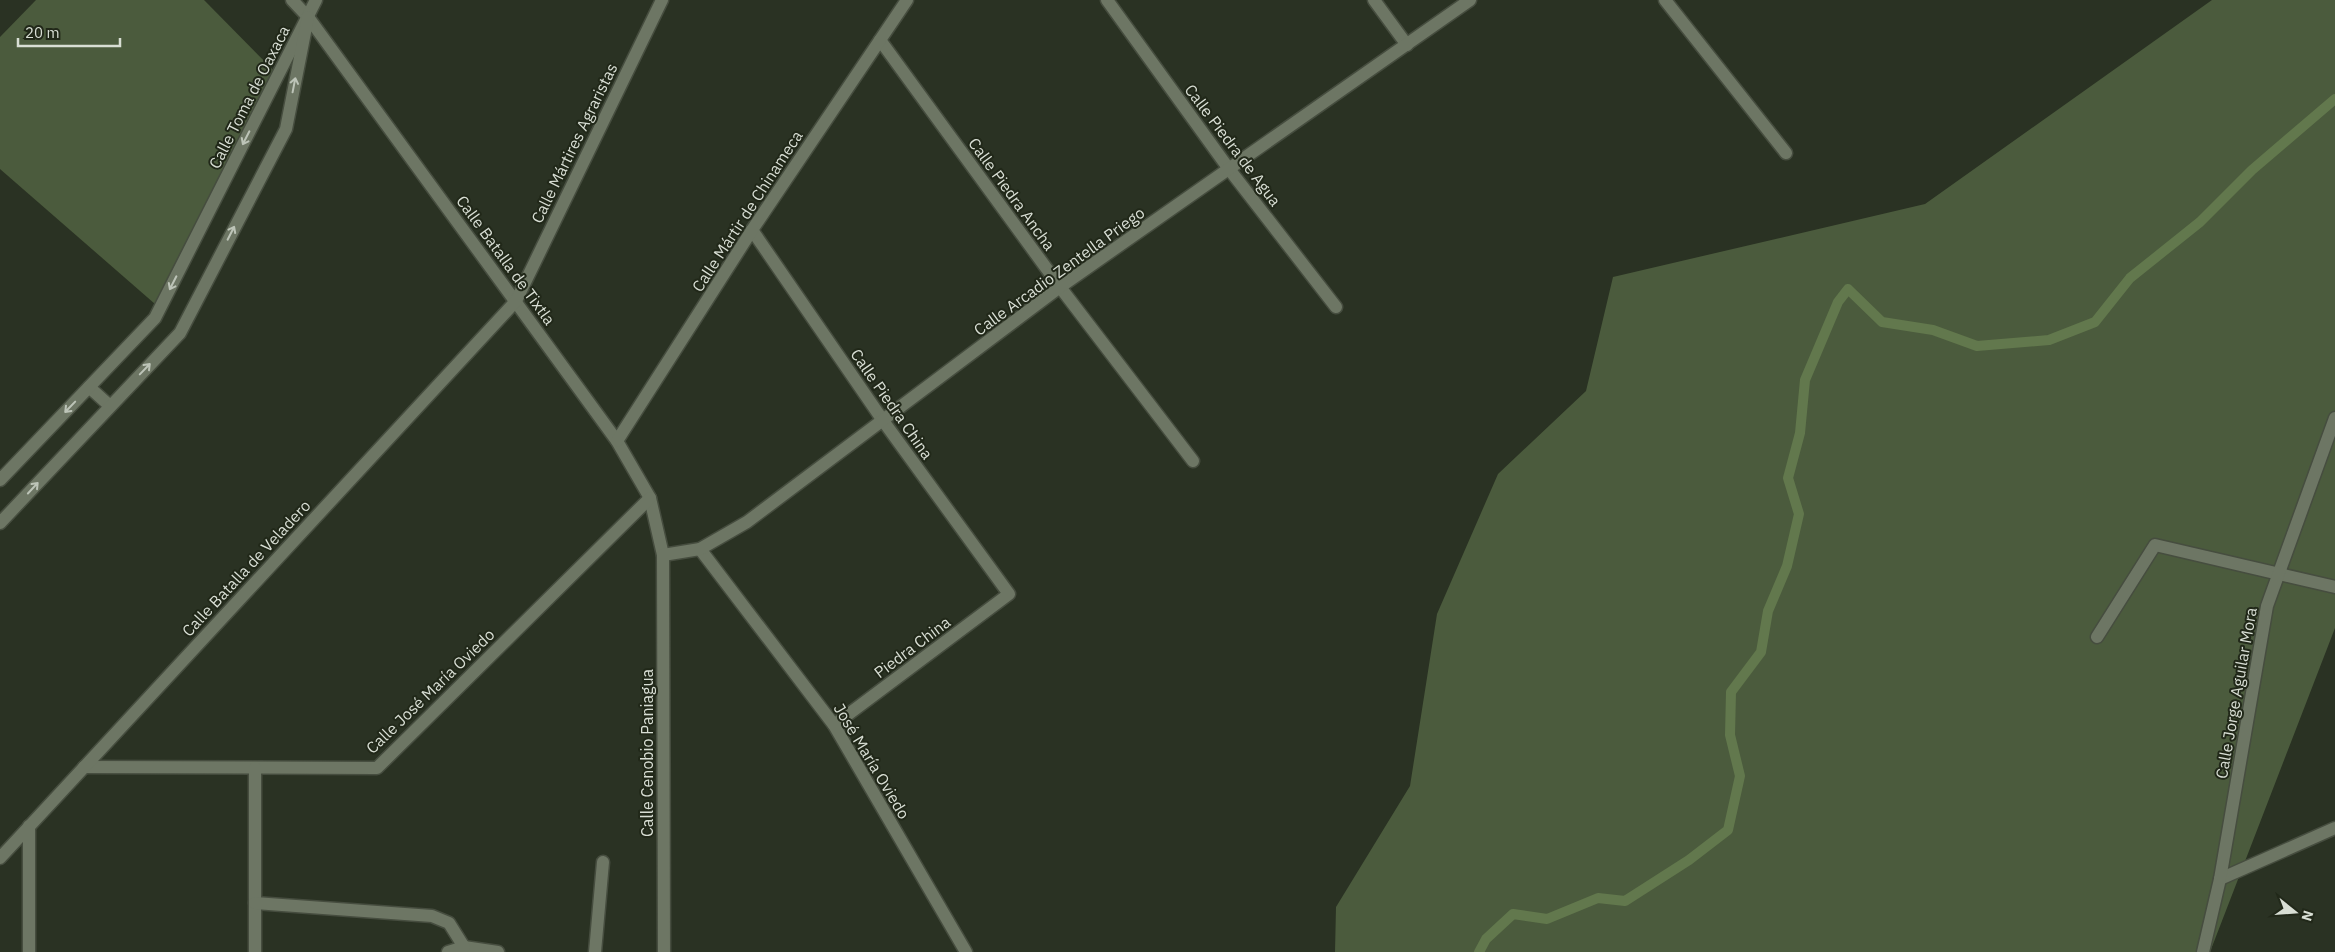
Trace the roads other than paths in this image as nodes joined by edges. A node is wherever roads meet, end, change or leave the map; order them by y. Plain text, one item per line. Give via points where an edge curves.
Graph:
1 (292, 0) edge
2 (316, 0) edge
3 (662, 0) edge
4 (907, 0) edge
5 (1107, 0) edge
6 (1374, 0) edge
7 (1470, 0) edge
8 (1665, 0) edge
9 (308, 17) junction
10 (880, 40) junction
11 (1407, 45) junction
12 (1786, 153) dead end
13 (1229, 169) junction
14 (752, 230) junction
15 (1060, 288) junction
16 (516, 301) junction
17 (1336, 307) dead end
18 (89, 387) junction
19 (110, 406) junction
20 (2335, 418) edge
21 (884, 422) junction
22 (617, 441) junction
23 (1193, 460) dead end
24 (0, 480) edge
25 (650, 498) junction
26 (0, 523) edge
27 (700, 549) junction
28 (662, 555) junction
29 (2281, 573) junction
30 (2335, 587) edge
31 (1009, 594) joint
32 (2097, 637) dead end
33 (834, 725) junction
34 (84, 767) junction
35 (255, 768) junction
36 (29, 826) junction
37 (2335, 828) edge
38 (0, 858) edge
39 (602, 862) dead end
40 (2220, 879) junction
41 (255, 904) junction
42 (464, 947) junction
43 (29, 952) edge
44 (255, 952) edge
45 (448, 952) edge
46 (498, 952) edge
47 (595, 952) edge
48 (664, 952) edge
49 (966, 952) edge
50 (2203, 952) edge

1 - 9 street, Calle Batalla de Tixtla
2 - 9 street
3 - 16 street, Calle Mártires Agraristas
4 - 10 street, Calle Mártir de Chinameca
5 - 13 street, Calle Piedra de Agua
6 - 11 street
7 - 11 street, Calle Arcadio Zentella Priego
8 - 12 street
9 - 16 street, Calle Batalla de Tixtla
9 -> 18 street, Calle Toma de Oaxaca via 155,318
19 -> 9 street, Calle Toma de Oaxaca via 180,332 286,129
10 - 14 street, Calle Mártir de Chinameca
10 - 15 street, Calle Piedra Ancha
11 - 13 street, Calle Arcadio Zentella Priego
13 - 15 street, Calle Arcadio Zentella Priego
13 - 17 street, Calle Piedra de Agua
14 - 21 street, Calle Piedra China
14 - 22 street, Calle Mártir de Chinameca
15 - 21 street, Calle Arcadio Zentella Priego
15 - 23 street, Calle Piedra Ancha
16 - 22 street, Calle Batalla de Tixtla
16 - 34 street, Calle Batalla de Veladero
18 - 19 street
18 -> 24 street, Calle Toma de Oaxaca
26 -> 19 street, Calle Toma de Oaxaca
20 - 29 street, Calle Jorge Aguilar Mora
21 - 27 street, Calle Arcadio Zentella Priego via 747,522
21 - 31 street, Calle Piedra China
22 - 25 street, Calle Batalla de Tixtla
25 - 28 street, Calle Batalla de Tixtla
25 - 35 street, Calle José María Oviedo via 377,768
27 - 28 street, Calle Arcadio Zentella Priego
27 - 33 street, José María Oviedo
28 - 48 street, Calle Cenobio Paniagua
29 - 30 street
29 - 32 street via 2155,545
29 - 40 street, Calle Jorge Aguilar Mora via 2267,606
31 - 33 street, Piedra China
33 - 49 street, José María Oviedo
34 - 35 street, Calle José María Oviedo
34 - 36 street, Calle Batalla de Veladero
35 - 41 street
36 - 38 street, Calle Batalla de Veladero
36 - 43 street
37 - 40 street
39 - 47 street
40 - 50 street, Calle Jorge Aguilar Mora
41 - 42 street via 432,916 448,923
41 - 44 street
42 - 45 street
42 - 46 street

